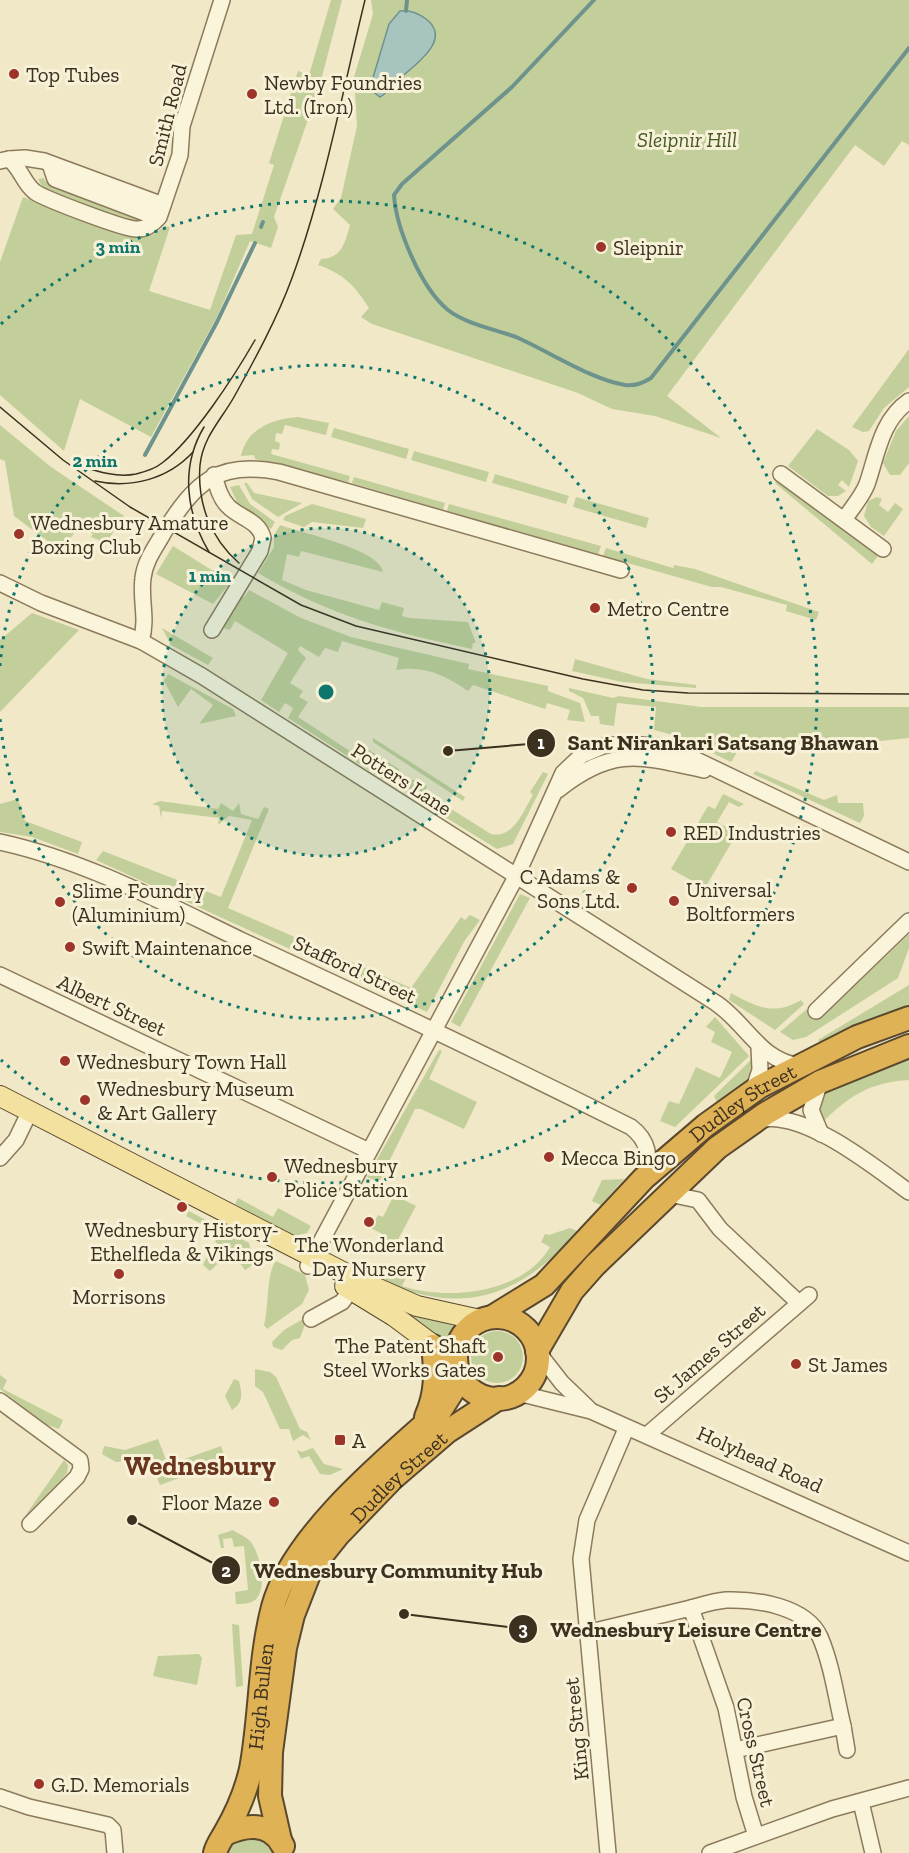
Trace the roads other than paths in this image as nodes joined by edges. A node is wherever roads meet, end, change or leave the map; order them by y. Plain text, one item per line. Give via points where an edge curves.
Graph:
1 (222, 0) edge
2 (4, 160) edge
3 (161, 212) junction
4 (909, 401) edge
5 (781, 474) dead end
6 (214, 475) junction
7 (844, 520) junction
8 (883, 549) dead end
9 (621, 570) dead end
10 (0, 583) edge
11 (212, 630) dead end
12 (141, 641) junction
13 (0, 842) edge
14 (909, 862) edge
15 (517, 875) junction
16 (909, 921) edge
17 (0, 975) edge
18 (816, 1011) dead end
19 (909, 1018) edge
20 (434, 1030) junction
21 (909, 1046) edge
22 (759, 1047) junction
23 (800, 1065) junction
24 (820, 1082) junction
25 (753, 1091) junction
26 (0, 1096) edge
27 (0, 1102) edge
28 (0, 1108) edge
29 (28, 1116) junction
30 (758, 1120) junction
31 (821, 1134) junction
32 (369, 1151) junction
33 (0, 1158) edge
34 (644, 1178) junction
35 (909, 1192) edge
36 (669, 1194) junction
37 (311, 1261) junction
38 (355, 1285) junction
39 (311, 1319) dead end
40 (486, 1319) junction
41 (433, 1346) junction
42 (537, 1351) junction
43 (458, 1368) junction
44 (509, 1395) junction
45 (0, 1401) edge
46 (591, 1411) junction
47 (422, 1427) junction
48 (626, 1429) junction
49 (647, 1435) junction
50 (30, 1524) dead end
51 (909, 1553) edge
52 (303, 1564) junction
53 (690, 1608) junction
54 (586, 1633) junction
55 (843, 1726) junction
56 (735, 1750) junction
57 (847, 1750) dead end
58 (909, 1788) edge
59 (0, 1797) edge
60 (861, 1802) junction
61 (756, 1836) junction
62 (283, 1846) edge
63 (217, 1847) edge
64 (115, 1853) edge
65 (608, 1853) edge
66 (710, 1853) edge
67 (873, 1853) edge

1 - 3 street, Smith Road via 182,126 180,155
2 - 3 street via 25,158 50,164
2 - 3 street via 18,166 27,184 41,196 134,230 145,228
4 - 7 street via 886,429 875,450 866,487
5 - 7 street
6 - 9 street via 250,468 279,472
6 - 11 street via 221,498 252,522 263,538 260,551
6 - 12 street via 190,494 145,566 145,626
7 - 8 street
10 - 12 street, Potters Lane
12 - 15 street, Potters Lane
13 - 20 street, Stafford Street via 104,877
14 - 15 street via 673,750 630,744 603,746 582,755 563,773
15 - 20 street
15 - 22 street, Potters Lane via 727,1011
16 - 18 street
17 - 32 street, Albert Street
19 - 23 highway, Dudley Street via 857,1037
20 - 32 street
20 - 34 street, Stafford Street via 631,1127 646,1143 649,1160
21 - 24 highway, Dudley Street
22 - 23 street, Potters Lane via 775,1060
22 - 25 street via 760,1070
23 - 25 highway, Dudley Street
24 - 30 highway, Dudley Street
24 - 31 street via 811,1110
25 - 34 highway, Dudley Street
26 - 29 main road
27 - 29 street
28 - 29 main road
29 - 33 street via 16,1140
29 - 37 main road via 63,1127
30 - 31 street via 777,1118
30 - 36 highway, Dudley Street via 717,1148
31 - 35 street
32 - 37 street
34 - 40 highway, Dudley Street via 544,1286
36 - 42 highway, Dudley Street via 572,1292
36 - 49 street, St James Street via 698,1200 720,1229 804,1299
37 - 38 main road
38 - 39 street via 342,1302
38 - 40 main road via 417,1306
38 - 41 main road
40 - 42 highway via 506,1318 524,1327 533,1337
40 - 43 highway via 471,1326 460,1340
41 - 43 main road
41 - 47 highway via 434,1400
42 - 44 highway via 534,1376
42 - 46 street, Holyhead Road
43 - 44 highway via 474,1391 488,1397
43 - 47 highway, Dudley Street via 454,1389 440,1411
44 - 46 street, Holyhead Road
44 - 52 highway, Dudley Street via 448,1431
45 - 50 street via 80,1460 81,1469 76,1477
46 - 48 street, Holyhead Road
47 - 52 highway, Dudley Street via 322,1524
48 - 49 street, Holyhead Road
48 - 54 street, King Street via 587,1520 581,1559
49 - 51 street, Holyhead Road
52 - 62 highway, High Bullen via 301,1591 285,1648 271,1752 270,1796
52 - 63 highway, High Bullen via 273,1605 250,1770 240,1803
53 - 54 street
53 - 55 street via 724,1600 756,1601 801,1618 819,1636
53 - 56 street, Cross Street via 726,1708
54 - 65 street, King Street
55 - 56 street
55 - 57 street
56 - 61 street, Cross Street
58 - 60 street
59 - 64 street via 108,1825 113,1830
60 - 61 street
60 - 67 street
61 - 66 street
62 - 63 highway via 264,1828 254,1827 239,1828

